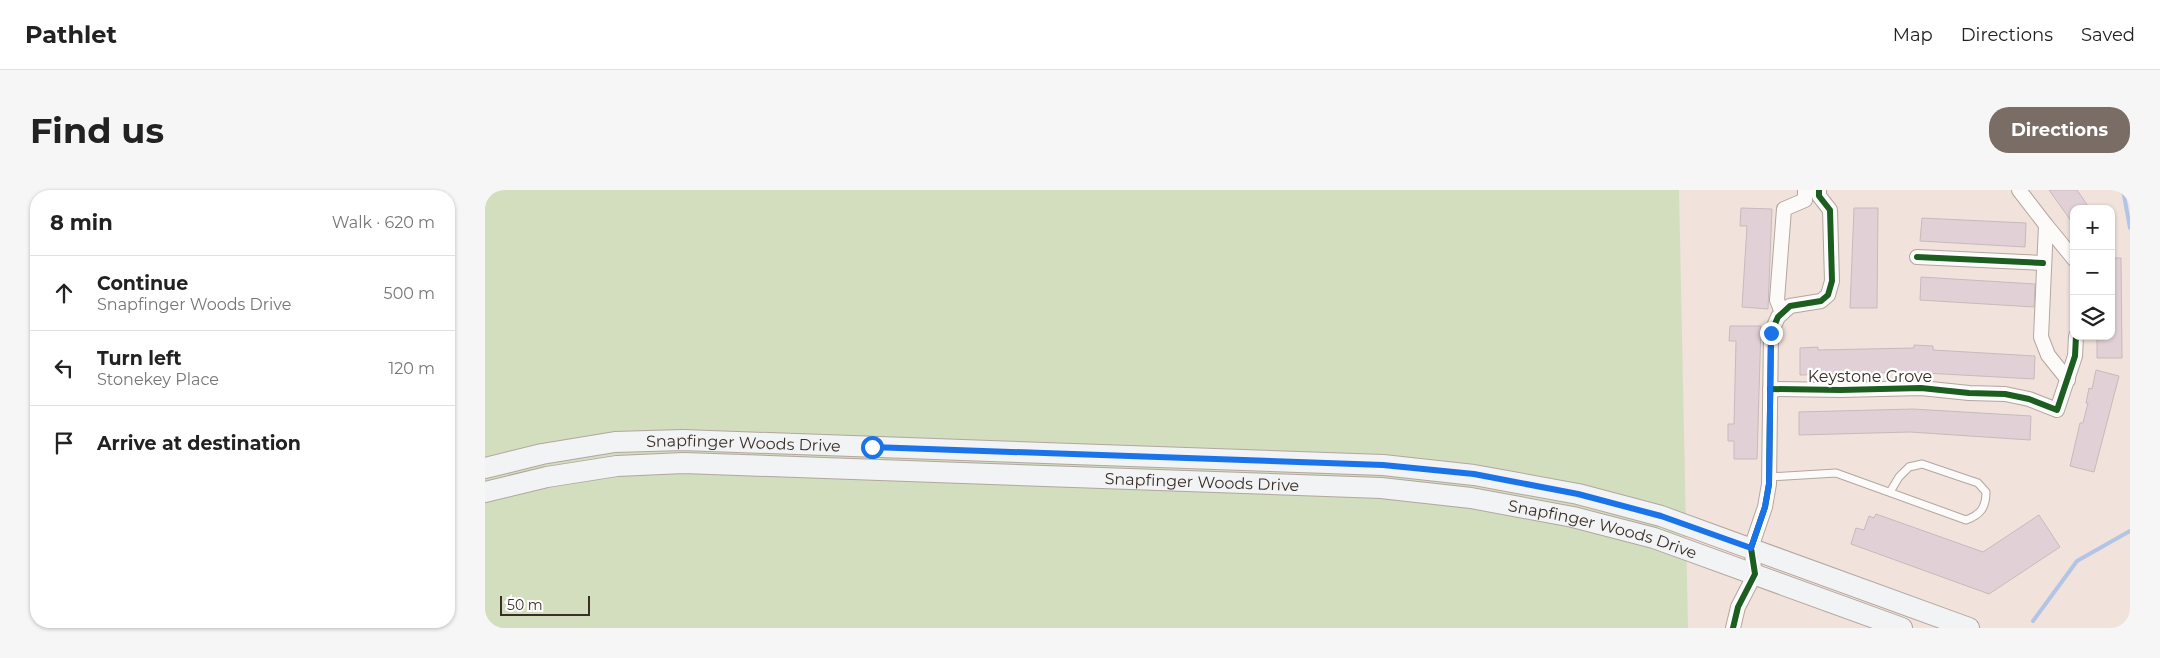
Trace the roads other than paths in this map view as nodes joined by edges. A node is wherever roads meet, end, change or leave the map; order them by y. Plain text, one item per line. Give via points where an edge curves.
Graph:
1 (1805, 190) edge
2 (1819, 190) edge
3 (2019, 190) edge
4 (2046, 225) junction
5 (2070, 253) edge
6 (1917, 256) dead end
7 (2043, 263) junction
8 (1782, 313) junction
9 (2076, 340) edge
10 (2068, 380) junction
11 (1770, 389) junction
12 (699, 440) junction
13 (698, 463) junction
14 (485, 468) edge
15 (1436, 471) junction
16 (1769, 477) junction
17 (485, 492) edge
18 (1890, 492) junction
19 (1437, 494) junction
20 (1751, 548) junction
21 (1755, 574) junction
22 (1733, 628) edge
23 (1902, 628) edge
24 (1969, 628) edge

1 - 8 street via 1805,200 1784,209 1777,300
2 - 8 street via 1819,196 1830,210 1832,281 1821,302 1791,306
3 - 4 street
4 - 5 street
4 - 7 street
6 - 7 street
7 - 10 street via 2041,338 2048,355
8 - 11 street via 1771,333
9 - 10 street
10 - 11 street, Keystone Grove via 2057,410 2005,394 1921,388
11 - 16 street
12 - 13 street
12 - 14 main road, Snapfinger Woods Drive via 615,442 542,454
12 - 15 main road, Snapfinger Woods Drive via 1198,457 1383,465
13 - 17 main road, Snapfinger Woods Drive via 617,466 547,477
13 - 19 main road, Snapfinger Woods Drive via 1216,481 1381,488
15 - 19 street
15 - 20 main road, Snapfinger Woods Drive via 1474,474 1578,494 1661,516
16 - 18 lane via 1837,473
16 - 20 street via 1765,507
18 - 18 lane via 1966,520 1977,516 1986,504 1986,492 1978,484 1922,464 1909,467
19 - 21 main road, Snapfinger Woods Drive via 1573,517 1654,538
20 - 21 street
20 - 24 main road, Snapfinger Woods Drive
21 - 22 street via 1738,607
21 - 23 main road, Snapfinger Woods Drive

